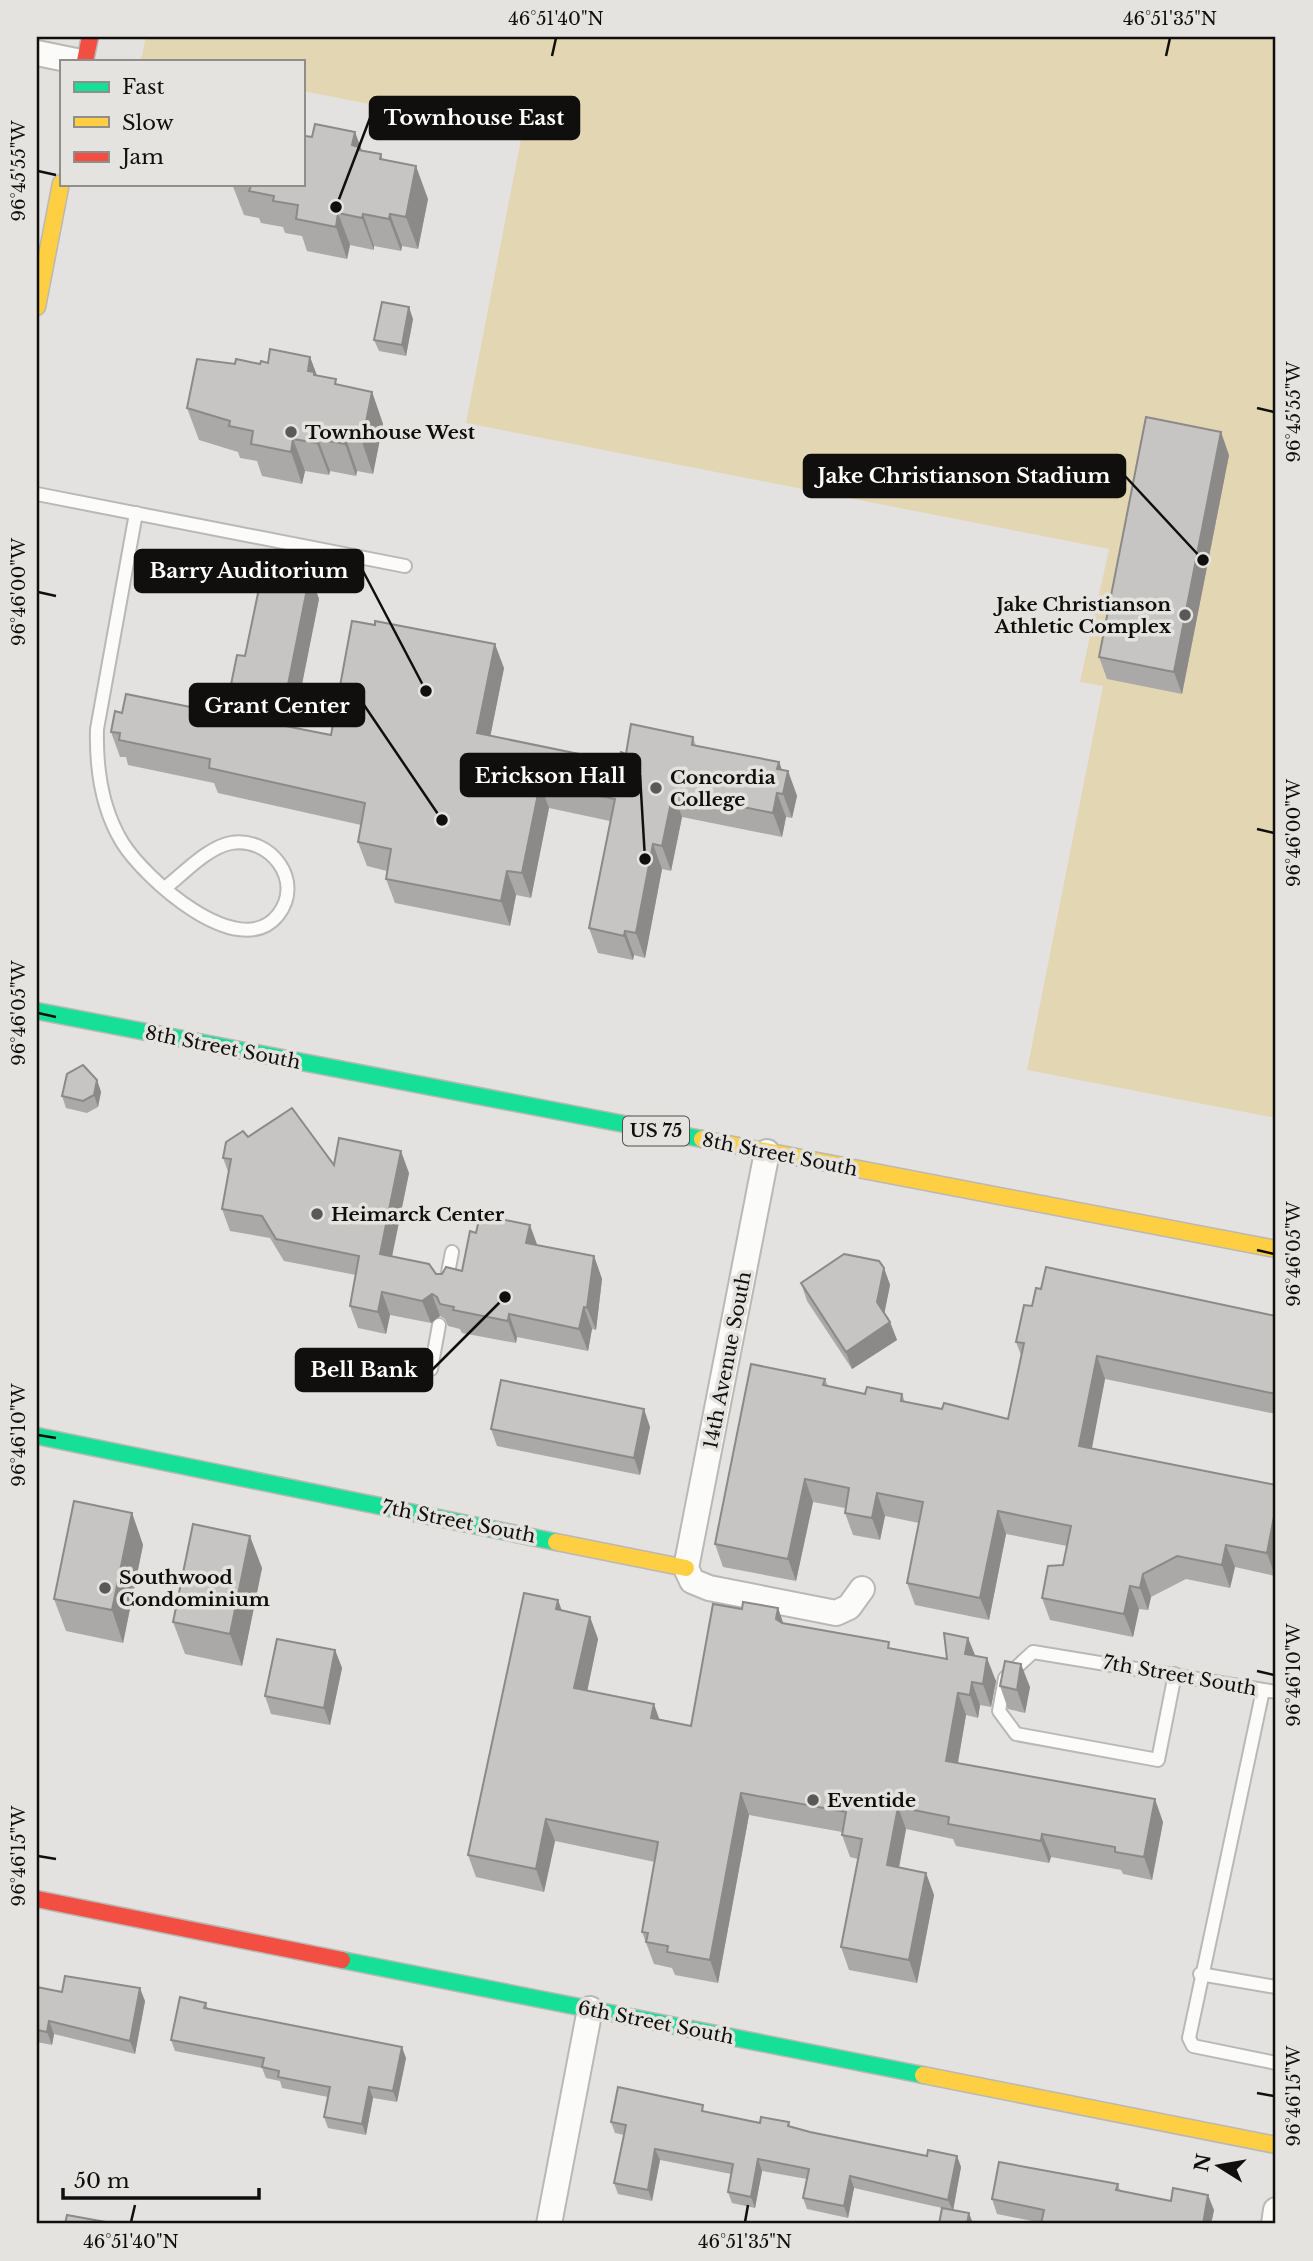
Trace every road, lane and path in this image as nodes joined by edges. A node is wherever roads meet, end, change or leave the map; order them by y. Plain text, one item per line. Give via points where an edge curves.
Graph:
1 (90, 37) edge
2 (37, 53) edge
3 (71, 60) edge
4 (85, 60) edge
5 (60, 186) edge
6 (37, 307) edge
7 (37, 494) edge
8 (136, 513) junction
9 (405, 566) dead end
10 (165, 888) junction
11 (37, 1011) edge
12 (767, 1152) junction
13 (1276, 1249) edge
14 (452, 1252) dead end
15 (446, 1288) edge
16 (439, 1325) edge
17 (431, 1369) dead end
18 (37, 1436) edge
19 (686, 1568) junction
20 (862, 1589) dead end
21 (1175, 1675) junction
22 (1270, 1691) edge
23 (37, 1899) edge
24 (1200, 1974) junction
25 (1276, 1987) edge
26 (590, 2009) junction
27 (1276, 2063) edge
28 (1276, 2145) edge
29 (1276, 2210) edge
30 (549, 2224) edge
31 (1274, 2224) edge

1 - 4 street
2 - 3 street
5 - 6 street
7 - 8 lane
8 - 9 lane
8 - 10 lane via 97,729 96,762 108,811 123,843
10 - 10 lane via 199,914 236,931 260,929 278,915 288,895 286,873 277,859 250,842 228,843
11 - 12 street, 8th Street South / US 75
12 - 13 street, 8th Street South / US 75
12 - 19 street, 14th Avenue South
14 - 15 lane
16 - 17 lane
18 - 19 street, 7th Street South
19 - 20 street, 7th Street South via 692,1581 709,1588 836,1613 849,1607
21 - 21 lane, 7th Street South via 1028,1653 1005,1678 999,1711 1012,1732 1158,1760
21 - 22 lane, 7th Street South
22 - 24 lane
23 - 26 street, 6th Street South
24 - 25 lane
24 - 27 lane via 1189,2043
26 - 28 street, 6th Street South
26 - 30 street
29 - 31 street

